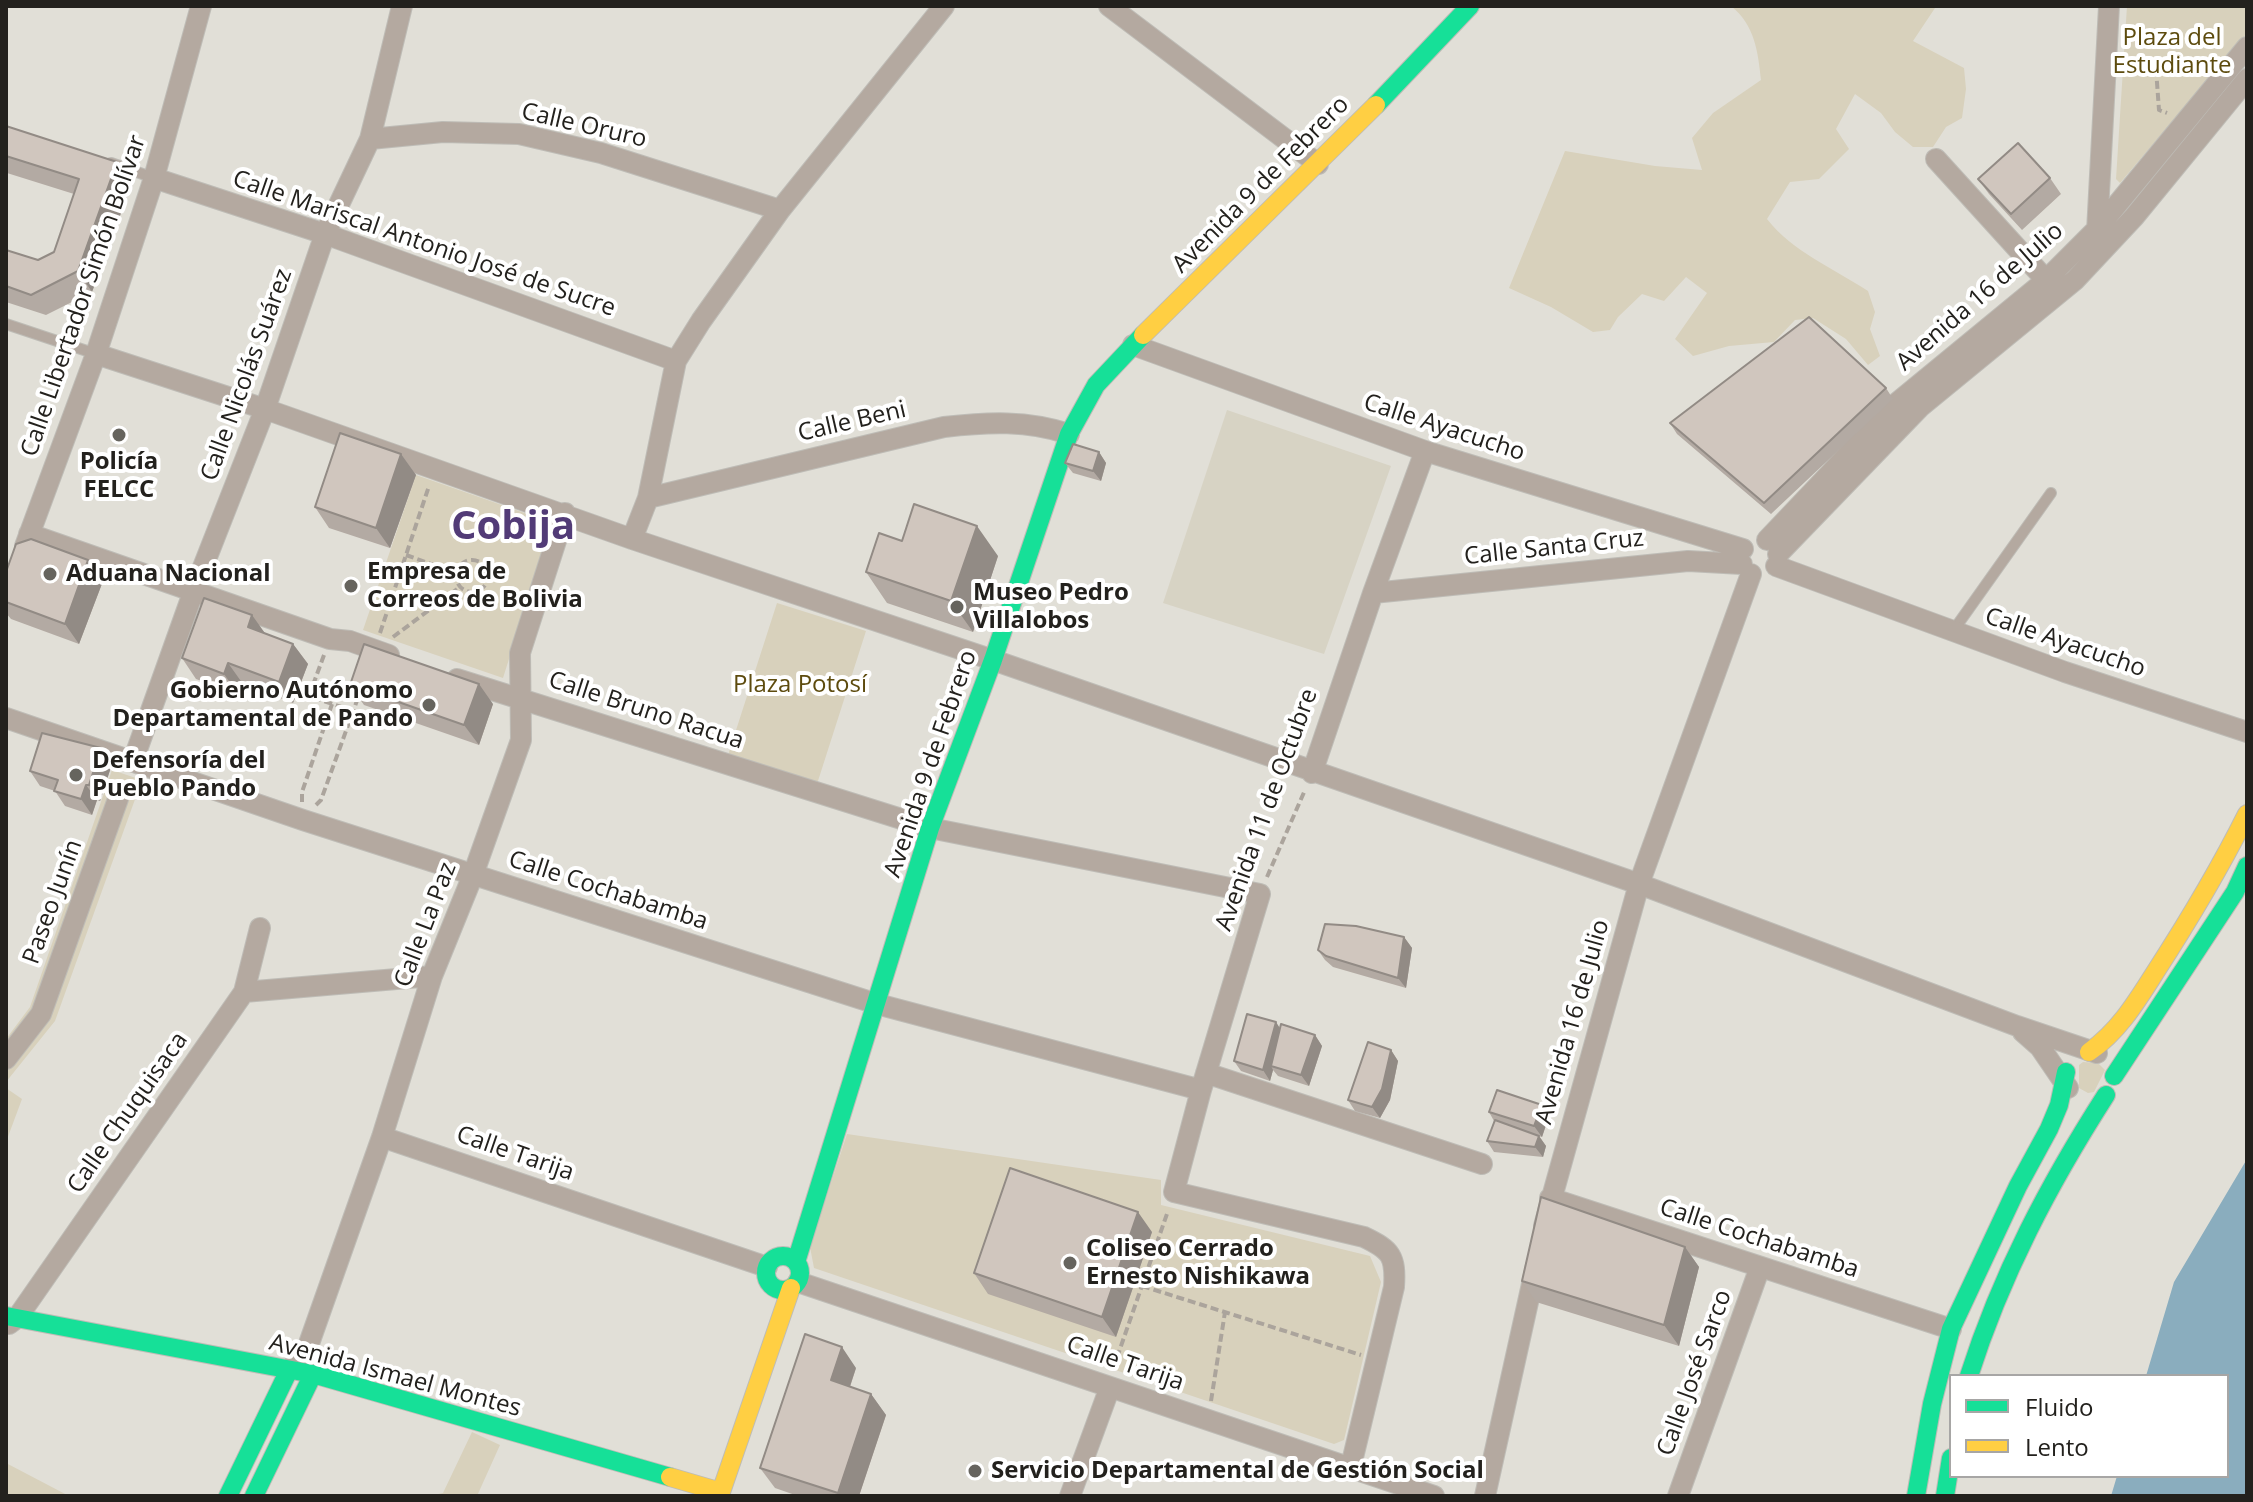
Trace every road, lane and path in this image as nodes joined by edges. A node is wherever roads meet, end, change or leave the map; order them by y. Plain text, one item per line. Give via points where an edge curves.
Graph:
1 (201, 6) edge
2 (402, 6) edge
3 (944, 6) edge
4 (1109, 6) edge
5 (1445, 6) edge
6 (1470, 6) edge
7 (2109, 6) edge
8 (2247, 47) edge
9 (2156, 69) dead end
10 (2247, 79) edge
11 (2176, 118) dead end
12 (370, 139) junction
13 (95, 157) edge
14 (1311, 159) junction
15 (1936, 159) dead end
16 (154, 178) junction
17 (780, 210) junction
18 (2097, 229) junction
19 (325, 234) junction
20 (2104, 249) junction
21 (2046, 280) junction
22 (6, 324) edge
23 (1133, 345) junction
24 (1106, 347) dead end
25 (96, 354) junction
26 (676, 361) junction
27 (265, 409) junction
28 (1060, 426) junction
29 (1425, 451) junction
30 (2051, 493) dead end
31 (648, 498) junction
32 (565, 513) junction
33 (29, 534) junction
34 (632, 539) junction
35 (1774, 553) junction
36 (406, 555) dead end
37 (20, 560) edge
38 (1745, 563) junction
39 (456, 573) junction
40 (460, 587) junction
41 (194, 590) junction
42 (1373, 593) junction
43 (994, 598) dead end
44 (1953, 631) junction
45 (330, 639) junction
46 (375, 650) junction
47 (979, 656) junction
48 (403, 660) edge
49 (431, 670) edge
50 (523, 699) junction
51 (332, 704) junction
52 (353, 711) dead end
53 (6, 718) edge
54 (2247, 732) edge
55 (133, 761) junction
56 (1312, 773) junction
57 (118, 799) dead end
58 (2247, 814) edge
59 (303, 820) junction
60 (930, 828) junction
61 (2247, 866) edge
62 (473, 875) junction
63 (1639, 884) junction
64 (1260, 894) junction
65 (260, 928) dead end
66 (432, 976) junction
67 (244, 992) junction
68 (862, 999) junction
69 (2017, 1026) junction
70 (2092, 1052) junction
71 (6, 1059) edge
72 (2114, 1076) junction
73 (2066, 1080) junction
74 (1204, 1081) junction
75 (830, 1089) dead end
76 (2106, 1095) junction
77 (6, 1111) edge
78 (6, 1119) edge
79 (382, 1137) junction
80 (1482, 1164) dead end
81 (1174, 1192) junction
82 (1550, 1198) junction
83 (1760, 1267) junction
84 (781, 1277) junction
85 (1142, 1286) junction
86 (1225, 1312) junction
87 (10, 1320) edge
88 (1951, 1329) junction
89 (306, 1352) junction
90 (1375, 1359) junction
91 (289, 1370) junction
92 (313, 1374) junction
93 (1970, 1374) edge
94 (1110, 1387) junction
95 (1208, 1420) junction
96 (1350, 1470) junction
97 (1949, 1471) edge
98 (721, 1492) joint
99 (228, 1496) edge
100 (254, 1496) edge
101 (1070, 1496) edge
102 (1434, 1496) edge
103 (1485, 1496) edge
104 (1678, 1496) edge
105 (1916, 1496) edge
106 (1945, 1496) edge

1 - 16 street, Calle Libertador Simón Bolívar
2 - 12 street, Calle Nicolás Suárez
3 - 17 street
4 - 14 street
5 - 14 main road, Avenida 9 de Febrero
6 - 14 main road, Avenida 9 de Febrero
7 - 18 street
8 - 18 street, Avenida 16 de Julio
9 - 11 path via 2159,110
10 - 20 street, Avenida 16 de Julio
12 - 17 street, Calle Oruro via 443,132 519,134 601,153
12 - 19 street, Calle Nicolás Suárez
13 - 16 lane
14 - 23 main road, Avenida 9 de Febrero
14 - 24 main road, Avenida 9 de Febrero
15 - 21 street
16 - 19 street, Calle Mariscal Antonio José de Sucre
16 - 25 street, Calle Libertador Simón Bolívar
17 - 26 street
18 - 20 street
18 - 21 street, Avenida 16 de Julio
19 - 26 street, Calle Mariscal Antonio José de Sucre
19 - 27 street, Calle Nicolás Suárez
20 - 35 street, Avenida 16 de Julio via 2075,280 1920,407
21 - 35 street, Avenida 16 de Julio via 1898,402
22 - 25 lane
23 - 28 main road, Avenida 9 de Febrero
23 - 29 street, Calle Ayacucho
25 - 27 street
25 - 33 street, Calle Libertador Simón Bolívar
26 - 31 street
27 - 32 street
27 - 41 street, Calle Nicolás Suárez
28 - 31 street, Calle Beni via 983,422 944,427
28 - 43 main road, Avenida 9 de Febrero
28 - 47 main road, Avenida 9 de Febrero
29 - 38 street, Calle Ayacucho
29 - 42 street, Avenida 11 de Octubre
30 - 44 lane
31 - 34 street
32 - 34 street
32 - 50 street, Calle La Paz via 520,653
33 - 37 street, Calle Libertador Simón Bolívar
33 - 41 street
34 - 47 street
35 - 38 street via 1763,576
35 - 38 street via 1755,539
35 - 44 street, Calle Ayacucho
36 - 39 path
38 - 42 street, Calle Santa Cruz via 1688,561
38 - 63 street, Avenida 16 de Julio
39 - 40 path
39 - 40 path via 471,560 487,572 480,590
40 - 46 path
41 - 45 street
41 - 55 street, Calle Nicolás Suárez
42 - 56 street, Avenida 11 de Octubre
44 - 54 street, Calle Ayacucho
45 - 46 street
45 - 51 path via 309,696
46 - 48 street
47 - 56 street
47 - 60 main road, Avenida 9 de Febrero
49 - 50 street, Calle Bruno Racua
50 - 60 street, Calle Bruno Racua
50 - 62 street, Calle La Paz via 521,740
51 - 52 path
51 - 59 path via 302,792
53 - 55 street, Calle Cochabamba
55 - 59 street, Calle Cochabamba
56 - 63 street
56 - 64 path, Avenida 11 de Octubre
57 - 71 street, Paseo Junín via 41,1014
58 - 70 main road via 2185,928 2122,1023
59 - 62 street, Calle Cochabamba
60 - 64 street, Calle Bruno Racua
60 - 68 main road, Avenida 9 de Febrero
61 - 72 main road
62 - 66 street, Calle La Paz
62 - 68 street, Calle Cochabamba
63 - 69 street
63 - 82 street, Avenida 16 de Julio
64 - 74 street, Avenida 11 de Octubre
65 - 67 street, Calle Chuquisaca
66 - 67 street
66 - 79 street, Calle La Paz
67 - 87 street, Calle Chuquisaca
68 - 74 street, Calle Cochabamba
68 - 84 main road, Avenida 9 de Febrero
69 - 70 street
69 - 73 street
70 - 72 main road via 2109,1061
70 - 73 main road via 2074,1058
72 - 76 main road
73 - 76 main road via 2072,1094 2085,1101
73 - 88 main road via 2049,1129
74 - 80 street, Calle Cochabamba
74 - 81 street, Avenida 11 de Octubre
75 - 84 main road, Avenida 9 de Febrero
76 - 93 main road via 2026,1228
77 - 78 path
79 - 84 street, Calle Tarija
79 - 89 street, Calle La Paz
81 - 85 path
81 - 90 street via 1364,1237 1385,1248 1395,1265 1394,1287
82 - 83 street, Calle Cochabamba
82 - 103 street, Avenida 16 de Julio
83 - 88 street, Calle Cochabamba
83 - 104 street, Calle José Sarco
84 - 94 street, Calle Tarija
84 - 98 main road, Avenida 9 de Febrero
85 - 86 path
85 - 94 path
86 - 90 path
86 - 95 path
87 - 91 main road, Avenida Ismael Montes
88 - 105 main road
89 - 91 street, Calle La Paz
89 - 92 street
90 - 96 street
91 - 92 main road, Avenida Ismael Montes
91 - 99 main road
92 - 98 main road, Avenida Ismael Montes via 703,1479
92 - 100 main road
94 - 95 street, Calle Tarija
94 - 101 street
95 - 96 street, Calle Tarija
96 - 102 street, Calle Tarija
97 - 106 main road

